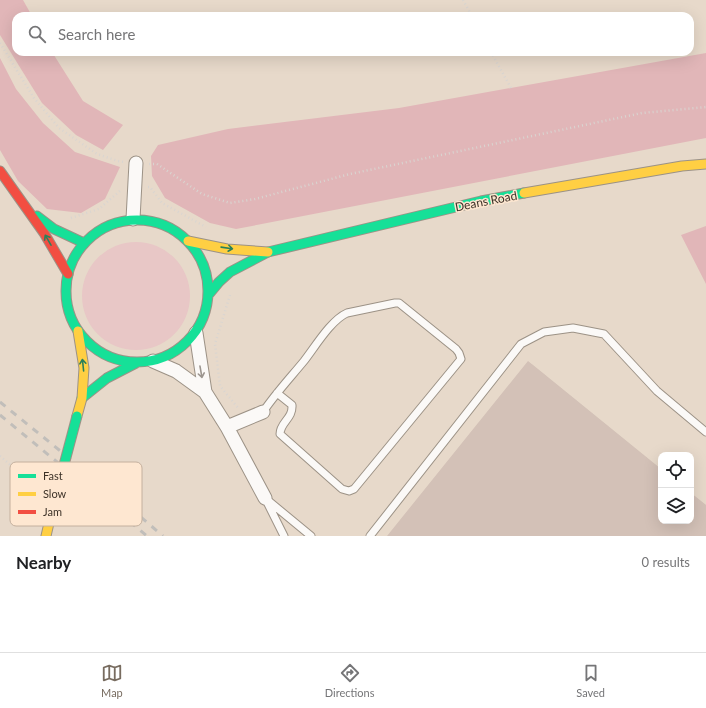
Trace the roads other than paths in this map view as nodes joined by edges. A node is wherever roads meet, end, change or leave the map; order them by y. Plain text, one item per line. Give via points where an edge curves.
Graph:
1 (136, 163) road end
2 (706, 164) edge
3 (0, 171) edge
4 (26, 208) junction
5 (133, 219) junction
6 (188, 241) junction
7 (84, 243) junction
8 (268, 252) junction
9 (68, 274) junction
10 (209, 294) junction
11 (78, 331) junction
12 (196, 333) junction
13 (153, 361) junction
14 (136, 363) junction
15 (205, 392) junction
16 (277, 393) junction
17 (82, 398) junction
18 (263, 412) joint
19 (227, 427) junction
20 (706, 432) edge
21 (65, 462) edge
22 (265, 498) junction
23 (48, 526) edge
24 (46, 536) edge
25 (284, 536) edge
26 (311, 536) edge
27 (370, 536) edge

1 - 5 street
2 - 8 street, Deans Road via 482,201
3 - 4 street
4 - 7 street via 54,229
9 -> 4 street
5 - 6 street via 163,224 177,231
5 - 7 street via 106,226
6 -> 8 street, Deans Road via 227,249
6 - 10 street via 200,256 207,275
7 - 9 street via 74,257
8 - 10 street, Deans Road via 230,272
9 - 11 street via 66,294 69,313
10 - 12 street via 205,314
11 - 14 street via 93,348 113,359
17 -> 11 street via 84,368
12 - 13 street via 184,346 170,355
12 -> 15 street
13 - 14 street
13 - 15 street via 176,371
14 - 17 street via 107,378
15 - 19 street
16 - 16 lane via 340,316 395,303 399,303 456,349 461,359 354,489 348,491 342,489 280,434 280,428 290,417 292,405
16 - 18 lane
17 - 21 street, bridge
18 - 19 street
19 - 22 street
20 - 27 lane via 657,391 604,334 573,328 544,332 521,344
22 - 25 lane
22 - 26 lane
23 - 24 street, bridge

